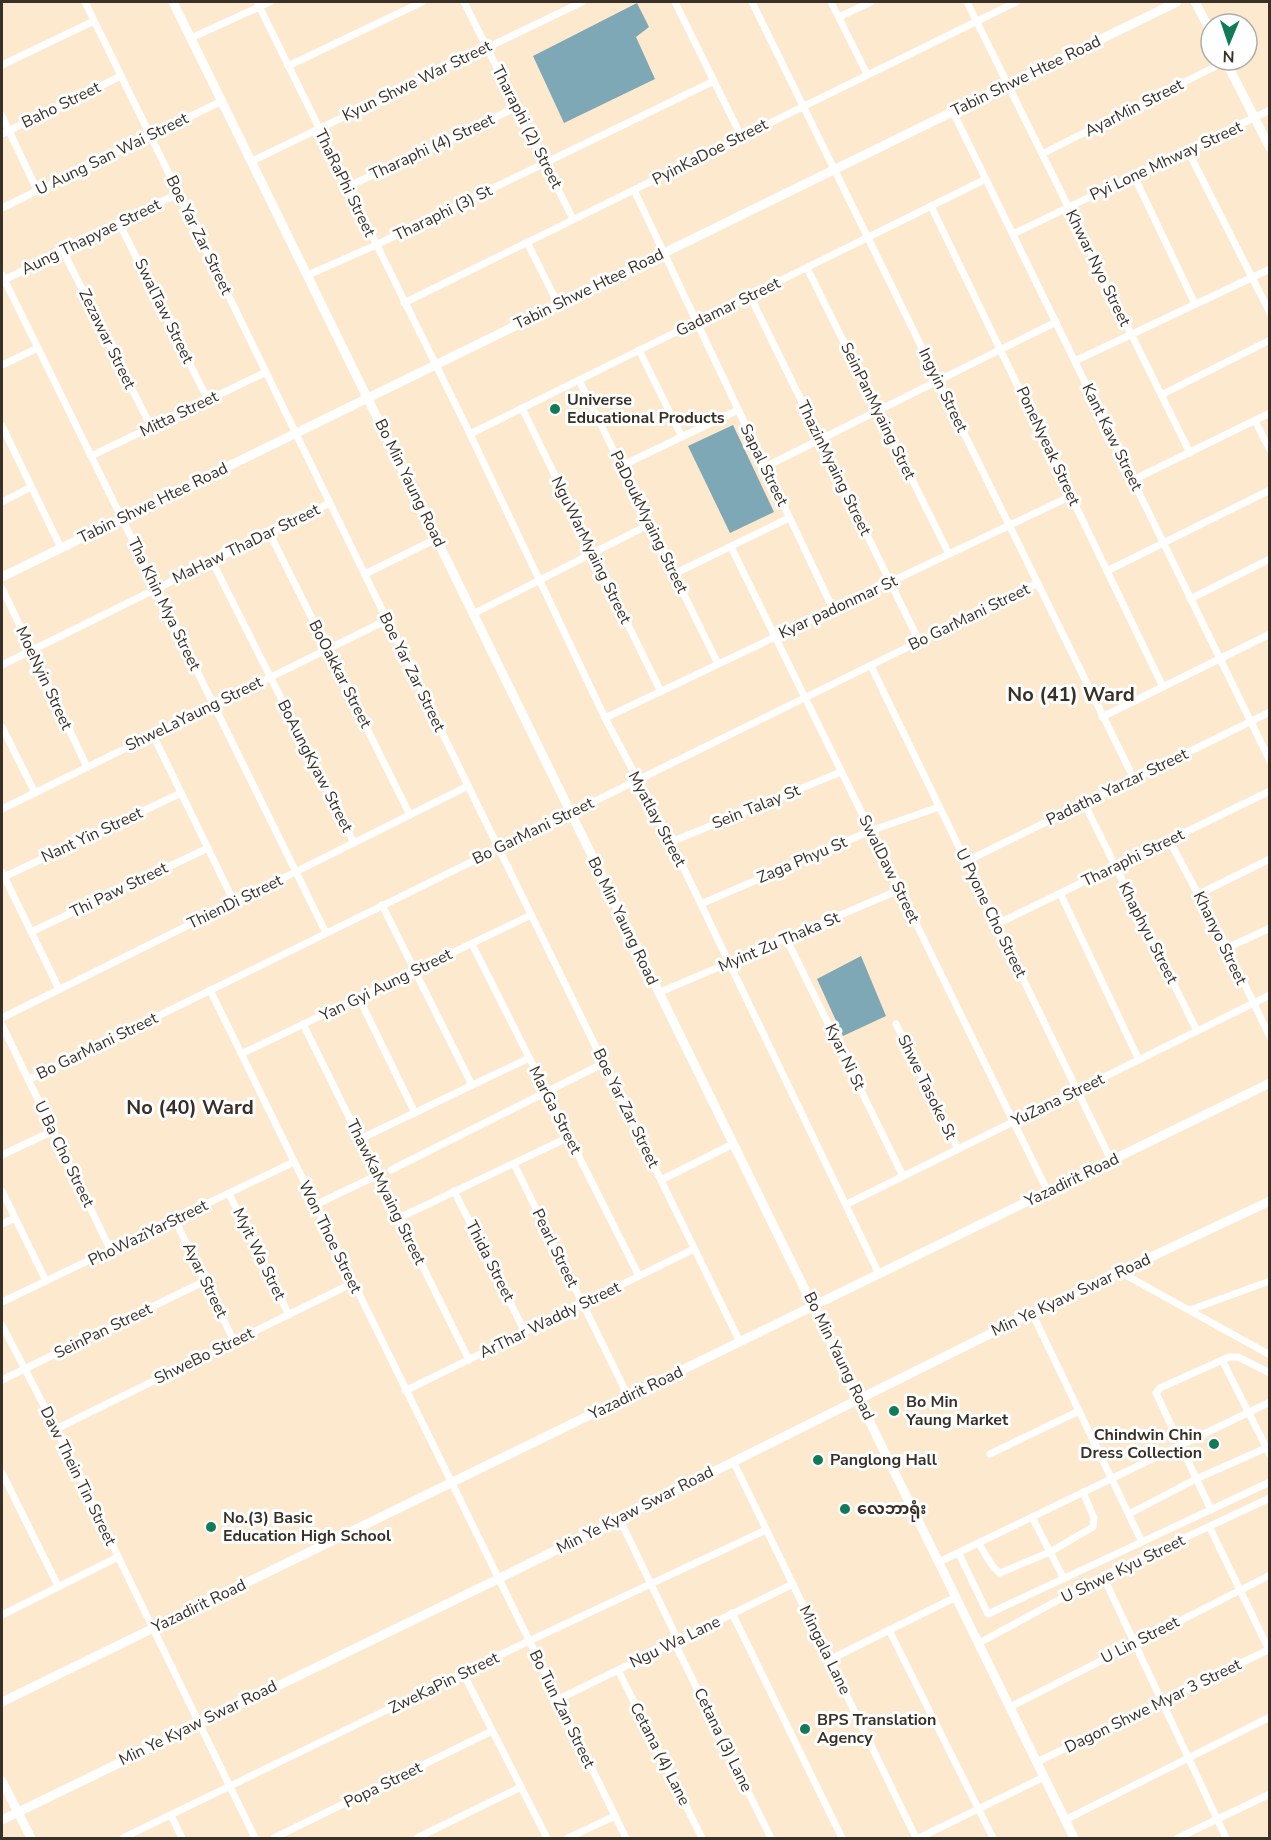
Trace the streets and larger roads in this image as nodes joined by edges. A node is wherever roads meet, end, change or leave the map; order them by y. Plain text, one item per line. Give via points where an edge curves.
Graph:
1 (85, 2) edge
2 (173, 2) edge
3 (270, 2) edge
4 (422, 2) edge
5 (464, 2) edge
6 (582, 2) edge
7 (675, 2) edge
8 (753, 2) edge
9 (831, 2) edge
10 (871, 2) edge
11 (967, 2) edge
12 (1016, 2) edge
13 (1177, 2) edge
14 (258, 4) edge
15 (839, 17) junction
16 (94, 21) junction
17 (977, 21) junction
18 (191, 38) junction
19 (487, 47) junction
20 (2, 65) edge
21 (288, 66) junction
22 (1203, 72) edge
23 (1230, 72) edge
24 (867, 75) junction
25 (121, 76) junction
26 (714, 81) junction
27 (1007, 84) junction
28 (222, 100) junction
29 (803, 105) junction
30 (517, 106) junction
31 (1269, 110) edge
32 (953, 112) junction
33 (2, 116) edge
34 (1254, 119) junction
35 (319, 129) junction
36 (5, 133) edge
37 (150, 135) junction
38 (741, 136) junction
39 (1269, 148) edge
40 (1187, 149) junction
41 (1042, 154) junction
42 (252, 161) junction
43 (545, 163) junction
44 (835, 169) junction
45 (1134, 176) junction
46 (986, 179) junction
47 (347, 187) junction
48 (37, 190) junction
49 (634, 190) junction
50 (179, 193) junction
51 (931, 207) junction
52 (1068, 207) junction
53 (2, 208) edge
54 (573, 219) junction
55 (119, 223) junction
56 (1013, 234) junction
57 (868, 238) junction
58 (527, 242) junction
59 (376, 245) junction
60 (63, 251) junction
61 (663, 253) junction
62 (807, 268) junction
63 (1269, 269) edge
64 (308, 275) junction
65 (3, 277) edge
66 (1251, 277) junction
67 (750, 296) junction
68 (404, 303) junction
69 (558, 304) junction
70 (1195, 304) junction
71 (1269, 314) edge
72 (696, 322) junction
73 (1056, 322) junction
74 (1131, 334) junction
75 (1269, 340) edge
76 (38, 348) junction
77 (1001, 349) junction
78 (639, 350) junction
79 (1075, 361) junction
80 (2, 365) edge
81 (434, 365) junction
82 (266, 372) junction
83 (579, 380) junction
84 (938, 381) junction
85 (1161, 394) junction
86 (368, 398) junction
87 (208, 400) junction
88 (522, 408) junction
89 (738, 410) junction
90 (878, 411) junction
91 (1269, 413) edge
92 (1255, 421) junction
93 (151, 427) junction
94 (2, 430) edge
95 (296, 433) junction
96 (470, 434) junction
97 (682, 437) junction
98 (820, 439) junction
99 (1269, 450) edge
100 (1190, 453) junction
101 (91, 456) junction
102 (621, 466) junction
103 (765, 467) junction
104 (1133, 480) junction
105 (31, 487) junction
106 (1269, 490) edge
107 (1071, 496) junction
108 (2, 502) edge
109 (330, 502) junction
110 (122, 518) junction
111 (789, 518) junction
112 (650, 524) junction
113 (1010, 526) junction
114 (269, 532) junction
115 (438, 538) junction
116 (1163, 543) junction
117 (731, 547) junction
118 (61, 548) junction
119 (593, 553) junction
120 (949, 554) junction
121 (1269, 560) edge
122 (212, 561) junction
123 (1107, 572) junction
124 (365, 574) junction
125 (674, 574) junction
126 (2, 577) edge
127 (540, 580) junction
128 (890, 582) junction
129 (1038, 583) junction
130 (2, 588) edge
131 (156, 589) junction
132 (1191, 599) junction
133 (833, 609) junction
134 (473, 614) junction
135 (387, 620) junction
136 (1269, 634) edge
137 (775, 637) junction
138 (919, 640) junction
139 (328, 649) junction
140 (31, 651) junction
141 (1218, 660) junction
142 (718, 664) junction
143 (2, 665) edge
144 (871, 666) junction
145 (271, 677) junction
146 (1163, 687) junction
147 (661, 692) junction
148 (804, 697) junction
149 (213, 705) junction
150 (1269, 712) edge
151 (1102, 717) junction
152 (606, 718) junction
153 (1250, 721) junction
154 (2, 728) edge
155 (153, 735) junction
156 (1269, 761) edge
157 (87, 767) junction
158 (841, 772) junction
159 (1134, 779) junction
160 (636, 780) junction
161 (468, 786) junction
162 (1269, 791) edge
163 (35, 793) junction
164 (181, 793) junction
165 (1084, 803) junction
166 (939, 807) junction
167 (2, 809) edge
168 (570, 813) junction
169 (410, 815) junction
170 (870, 831) junction
171 (1169, 840) junction
172 (671, 842) junction
173 (354, 843) junction
174 (208, 848) junction
175 (499, 848) junction
176 (1269, 859) edge
177 (965, 862) junction
178 (1115, 867) junction
179 (295, 872) junction
180 (3, 875) edge
181 (899, 890) junction
182 (1060, 894) junction
183 (1199, 894) junction
184 (234, 902) junction
185 (701, 904) junction
186 (382, 905) junction
187 (531, 915) junction
188 (997, 924) junction
189 (1269, 928) edge
190 (31, 932) junction
191 (326, 933) junction
192 (786, 939) junction
193 (472, 944) junction
194 (1227, 948) junction
195 (729, 963) junction
196 (416, 971) junction
197 (59, 989) junction
198 (210, 990) junction
199 (658, 993) junction
200 (1269, 995) edge
201 (359, 998) junction
202 (1252, 1004) junction
203 (2, 1018) edge
204 (303, 1024) junction
205 (896, 1024) dead end
206 (2, 1025) edge
207 (1197, 1031) junction
208 (1269, 1037) edge
209 (241, 1054) junction
210 (529, 1058) junction
211 (1139, 1060) junction
212 (604, 1063) junction
213 (28, 1080) junction
214 (1269, 1083) edge
215 (472, 1085) junction
216 (1077, 1090) junction
217 (547, 1092) junction
218 (415, 1113) junction
219 (1013, 1122) junction
220 (53, 1131) junction
221 (569, 1137) junction
222 (360, 1139) junction
223 (733, 1144) junction
224 (958, 1149) junction
225 (2, 1155) edge
226 (1111, 1161) junction
227 (294, 1162) junction
228 (514, 1164) junction
229 (391, 1170) dead end
230 (378, 1175) junction
231 (903, 1176) junction
232 (661, 1180) junction
233 (2, 1191) edge
234 (454, 1191) junction
235 (1047, 1192) junction
236 (229, 1194) junction
237 (1267, 1202) edge
238 (847, 1204) junction
239 (315, 1205) junction
240 (1269, 1212) edge
241 (15, 1218) junction
242 (399, 1218) junction
243 (176, 1220) junction
244 (2, 1224) edge
245 (694, 1249) junction
246 (111, 1251) junction
247 (1120, 1272) junction
248 (879, 1274) junction
249 (639, 1276) junction
250 (46, 1281) junction
251 (205, 1281) junction
252 (1269, 1281) edge
253 (353, 1283) junction
254 (2, 1302) edge
255 (583, 1304) junction
256 (1190, 1310) junction
257 (819, 1313) junction
258 (1032, 1313) junction
259 (289, 1315) junction
260 (2, 1325) edge
261 (525, 1332) junction
262 (234, 1341) junction
263 (740, 1342) junction
264 (1269, 1355) edge
265 (469, 1360) junction
266 (1222, 1360) junction
267 (24, 1369) junction
268 (1269, 1373) edge
269 (2, 1380) edge
270 (405, 1391) junction
271 (858, 1394) junction
272 (628, 1396) junction
273 (1269, 1402) edge
274 (1079, 1411) junction
275 (1249, 1413) junction
276 (56, 1429) junction
277 (1179, 1446) junction
278 (1268, 1451) edge
279 (990, 1454) dead end
280 (733, 1461) junction
281 (2, 1473) edge
282 (1112, 1479) junction
283 (1196, 1479) junction
284 (1269, 1482) edge
285 (450, 1483) junction
286 (1083, 1492) junction
287 (1269, 1498) edge
288 (1211, 1510) junction
289 (1129, 1514) junction
290 (619, 1518) junction
291 (1032, 1518) junction
292 (1210, 1528) junction
293 (766, 1530) junction
294 (1142, 1542) junction
295 (979, 1544) junction
296 (1050, 1552) junction
297 (959, 1554) junction
298 (118, 1557) junction
299 (939, 1562) junction
300 (1269, 1575) edge
301 (1104, 1576) junction
302 (498, 1579) junction
303 (1064, 1579) junction
304 (793, 1584) junction
305 (651, 1585) junction
306 (58, 1586) junction
307 (1238, 1590) junction
308 (956, 1597) junction
309 (732, 1613) junction
310 (2, 1615) edge
311 (153, 1628) junction
312 (889, 1630) junction
313 (529, 1641) junction
314 (676, 1641) junction
315 (979, 1643) junction
316 (1135, 1643) junction
317 (1269, 1651) edge
318 (830, 1660) junction
319 (618, 1670) junction
320 (464, 1675) junction
321 (557, 1700) junction
322 (1163, 1701) junction
323 (2, 1702) edge
324 (1010, 1707) junction
325 (1269, 1717) edge
326 (196, 1723) junction
327 (492, 1731) junction
328 (1189, 1758) junction
329 (1037, 1762) junction
330 (1044, 1777) junction
331 (2, 1781) edge
332 (231, 1786) junction
333 (521, 1787) junction
334 (1269, 1794) edge
335 (978, 1809) junction
336 (18, 1812) junction
337 (171, 1815) junction
338 (615, 1816) junction
339 (1217, 1819) junction
340 (2, 1820) edge
341 (1065, 1820) junction
342 (31, 1839) edge
343 (123, 1839) edge
344 (182, 1839) edge
345 (255, 1839) edge
346 (274, 1839) edge
347 (417, 1839) edge
348 (547, 1839) edge
349 (568, 1839) edge
350 (626, 1839) edge
351 (702, 1839) edge
352 (771, 1839) edge
353 (842, 1839) edge
354 (917, 1839) edge
355 (993, 1839) edge
356 (1074, 1839) edge
357 (1178, 1839) edge
358 (1227, 1839) edge

1 - 16 street, Boe Yar Zar Street
2 - 18 street, Bo Min Yaung Road
3 - 14 street
4 - 21 street
5 - 19 street, Tharaphi (2) Street
6 - 19 street, Kyun Shwe War Street
7 - 26 street
8 - 29 street, Ingyin Street
9 - 15 street
10 - 15 street
11 - 17 street, Khwar Nyo Street
12 - 17 street, PyinKaDoe Street
13 - 27 street, Tabin Shwe Htee Road
14 - 18 street
14 - 21 street, ThaRaPhi Street
15 - 24 street
16 - 20 street
16 - 25 street, Boe Yar Zar Street
17 - 24 street, PyinKaDoe Street
17 - 27 street, Khwar Nyo Street
18 - 28 street, Bo Min Yaung Road
19 - 30 street, Tharaphi (2) Street
19 - 35 street, Kyun Shwe War Street
21 - 35 street, ThaRaPhi Street
22 - 41 street, AyarMin Street
23 - 34 street
24 - 29 street, PyinKaDoe Street
25 - 36 street, Baho Street
25 - 37 street, Boe Yar Zar Street
26 - 38 street
26 - 43 street, Tharaphi (3) St
27 - 32 street, Tabin Shwe Htee Road
27 - 41 street, Khwar Nyo Street
28 - 37 street, U Aung San Wai Street
28 - 42 street, Bo Min Yaung Road
29 - 38 street, PyinKaDoe Street
29 - 44 street, Ingyin Street
30 - 43 street, Tharaphi (2) Street
30 - 47 street, Tharaphi (4) Street
31 - 34 street, Pyi Lone Mhway Street
32 - 44 street, Tabin Shwe Htee Road
32 - 46 street, Kant Kaw Street
33 - 36 street
34 - 39 street
34 - 40 street, Pyi Lone Mhway Street
35 - 42 street, Kyun Shwe War Street
35 - 47 street, ThaRaPhi Street
36 - 48 street
37 - 48 street, U Aung San Wai Street
37 - 50 street, Boe Yar Zar Street
38 - 49 street, PyinKaDoe Street
40 - 45 street, Pyi Lone Mhway Street
40 - 66 street
41 - 52 street, Khwar Nyo Street
42 - 64 street, Bo Min Yaung Road
43 - 54 street, Tharaphi (2) Street
43 - 59 street, Tharaphi (3) St
44 - 57 street, Ingyin Street
44 - 61 street, Tabin Shwe Htee Road
45 - 52 street, Pyi Lone Mhway Street
45 - 70 street
46 - 51 street, Gadamar Street
46 - 56 street, Kant Kaw Street
47 - 59 street, ThaRaPhi Street
48 - 53 street, U Aung San Wai Street
49 - 54 street, PyinKaDoe Street
49 - 61 street, Sapal Street
50 - 55 street, Aung Thapyae Street
50 - 82 street, Boe Yar Zar Street
51 - 57 street, Gadamar Street
51 - 77 street, PoneNyeak Street
52 - 56 street, Pyi Lone Mhway Street
52 - 74 street, Khwar Nyo Street
54 - 58 street, PyinKaDoe Street
55 - 60 street, Aung Thapyae Street
55 - 87 street, SwalTaw Street
56 - 73 street, Kant Kaw Street
57 - 62 street, Gadamar Street
57 - 84 street, Ingyin Street
58 - 68 street, PyinKaDoe Street
58 - 69 street
59 - 64 street, Tharaphi (3) St
59 - 68 street, ThaRaPhi Street
60 - 65 street, Aung Thapyae Street
60 - 93 street, Zezawar Street
61 - 69 street, Tabin Shwe Htee Road
61 - 72 street, Sapal Street
62 - 67 street, Gadamar Street
62 - 90 street, SeinPanMyaing Stret
63 - 66 street
64 - 86 street, Bo Min Yaung Road
65 - 76 street, Tha Khin Mya Street
66 - 70 street
66 - 71 street
67 - 72 street, Gadamar Street
67 - 98 street, ThazinMyaing Street
68 - 81 street, ThaRaPhi Street
69 - 81 street, Tabin Shwe Htee Road
70 - 74 street
72 - 78 street, Gadamar Street
72 - 89 street, Sapal Street
73 - 77 street
73 - 79 street, Kant Kaw Street
74 - 79 street
74 - 85 street, Khwar Nyo Street
75 - 85 street
76 - 80 street
76 - 101 street, Tha Khin Mya Street
77 - 84 street
77 - 107 street, PoneNyeak Street
78 - 83 street, Gadamar Street
78 - 97 street
79 - 104 street, Kant Kaw Street
81 - 86 street, Tabin Shwe Htee Road
81 - 96 street, Myatlay Street
82 - 87 street, Mitta Street
82 - 95 street, Boe Yar Zar Street
83 - 88 street, Gadamar Street
83 - 102 street, PaDoukMyaing Street
84 - 90 street
84 - 113 street, Ingyin Street
85 - 100 street, Khwar Nyo Street
86 - 95 street, Tabin Shwe Htee Road
86 - 115 street, Bo Min Yaung Road
87 - 93 street, Mitta Street
88 - 96 street, Gadamar Street
88 - 119 street, NguWarMyaing Street
89 - 97 street
89 - 103 street, Sapal Street
90 - 98 street
90 - 120 street, SeinPanMyaing Stret
91 - 92 street
92 - 99 street
92 - 100 street
93 - 101 street, Mitta Street
94 - 105 street
95 - 109 street, Boe Yar Zar Street
95 - 110 street, Tabin Shwe Htee Road
96 - 127 street, Myatlay Street
97 - 102 street
98 - 103 street
98 - 128 street, ThazinMyaing Street
100 - 104 street
101 - 110 street, Tha Khin Mya Street
102 - 112 street, PaDoukMyaing Street
103 - 111 street, Sapal Street
104 - 116 street, Kant Kaw Street
105 - 108 street
105 - 118 street
106 - 116 street
107 - 113 street, Kyar padonmar St
107 - 123 street, PoneNyeak Street
109 - 114 street, MaHaw ThaDar Street
109 - 124 street, Boe Yar Zar Street
110 - 118 street, Tabin Shwe Htee Road
110 - 131 street, Tha Khin Mya Street
111 - 117 street
111 - 133 street, Sapal Street
112 - 119 street
112 - 125 street, PaDoukMyaing Street
113 - 120 street, Kyar padonmar St
113 - 129 street, Ingyin Street
114 - 122 street, MaHaw ThaDar Street
114 - 139 street, BoOakkar Street
115 - 124 street
115 - 134 street, Bo Min Yaung Road
116 - 123 street
116 - 132 street, Kant Kaw Street
117 - 125 street
117 - 137 street, SwalDaw Street
118 - 126 street, Tabin Shwe Htee Road
119 - 127 street
119 - 147 street, NguWarMyaing Street
120 - 128 street, Kyar padonmar St
121 - 132 street
122 - 131 street, MaHaw ThaDar Street
122 - 145 street, BoAungKyaw Street
123 - 146 street, PoneNyeak Street
124 - 135 street, Boe Yar Zar Street
125 - 142 street, PaDoukMyaing Street
127 - 134 street
127 - 152 street, Myatlay Street
128 - 133 street, Kyar padonmar St
128 - 138 street, ThazinMyaing Street
129 - 138 street, Bo GarMani Street
129 - 151 street, Ingyin Street
130 - 140 street, MoeNyin Street
131 - 140 street, MaHaw ThaDar Street
131 - 149 street, Tha Khin Mya Street
132 - 141 street, Kant Kaw Street
133 - 137 street, Kyar padonmar St
134 - 168 street, Bo Min Yaung Road
135 - 139 street, ShweLaYaung Street
135 - 161 street, Boe Yar Zar Street
136 - 141 street
137 - 142 street, Kyar padonmar St
137 - 148 street, SwalDaw Street
138 - 144 street, Bo GarMani Street
139 - 145 street, ShweLaYaung Street
139 - 169 street, BoOakkar Street
140 - 143 street, MaHaw ThaDar Street
140 - 157 street, MoeNyin Street
141 - 146 street
141 - 153 street, Kant Kaw Street
142 - 147 street, Kyar padonmar St
144 - 148 street, Bo GarMani Street
144 - 166 street, U Pyone Cho Street
145 - 149 street, ShweLaYaung Street
145 - 173 street, BoAungKyaw Street
146 - 151 street
147 - 152 street, Kyar padonmar St
148 - 158 street, SwalDaw Street
148 - 160 street, Bo GarMani Street
149 - 155 street, ShweLaYaung Street
149 - 179 street, Tha Khin Mya Street
150 - 153 street, Padatha Yarzar Street
151 - 159 street, Ingyin Street
152 - 160 street, Myatlay Street
153 - 156 street, Kant Kaw Street
153 - 159 street, Padatha Yarzar Street
154 - 163 street
155 - 157 street, ShweLaYaung Street
155 - 164 street
157 - 163 street, ShweLaYaung Street
158 - 170 street, SwalDaw Street
158 - 172 street, Sein Talay St
159 - 165 street, Padatha Yarzar Street
160 - 168 street, Bo GarMani Street
160 - 172 street, Myatlay Street
161 - 169 street, ThienDi Street
161 - 175 street, Boe Yar Zar Street
162 - 171 street, Tharaphi Street
163 - 167 street, ShweLaYaung Street
164 - 174 street
164 - 180 street, Nant Yin Street
165 - 177 street, Padatha Yarzar Street
165 - 178 street, Khaphyu Street
166 - 170 street, Zaga Phyu St
166 - 177 street, U Pyone Cho Street
168 - 175 street, Bo GarMani Street
168 - 199 street, Bo Min Yaung Road
169 - 173 street, ThienDi Street
170 - 181 street, SwalDaw Street
170 - 185 street, Zaga Phyu St
171 - 178 street, Tharaphi Street
171 - 183 street, Khanyo Street
172 - 185 street, Myatlay Street
173 - 179 street, ThienDi Street
174 - 184 street
174 - 190 street, Thi Paw Street
175 - 186 street, Bo GarMani Street
175 - 187 street, Boe Yar Zar Street
176 - 183 street
177 - 188 street, U Pyone Cho Street
178 - 182 street, Tharaphi Street
178 - 207 street, Khaphyu Street
179 - 184 street, ThienDi Street
179 - 191 street, Tha Khin Mya Street
180 - 190 street
181 - 192 street, Myint Zu Thaka St
181 - 219 street, SwalDaw Street
182 - 188 street, Tharaphi Street
182 - 211 street
183 - 194 street, Khanyo Street
184 - 197 street, ThienDi Street
185 - 195 street, Myatlay Street
186 - 191 street, Bo GarMani Street
186 - 196 street
187 - 193 street, Yan Gyi Aung Street
187 - 212 street, Boe Yar Zar Street
188 - 216 street, U Pyone Cho Street
189 - 194 street
190 - 197 street
191 - 198 street, Bo GarMani Street
192 - 195 street, Myint Zu Thaka St
192 - 231 street, Kyar Ni St
193 - 196 street, Yan Gyi Aung Street
193 - 210 street, MarGa Street
194 - 202 street, Khanyo Street
195 - 199 street, Myint Zu Thaka St
195 - 238 street, Myatlay Street
196 - 201 street, Yan Gyi Aung Street
196 - 215 street
197 - 203 street, ThienDi Street
198 - 209 street, Won Thoe Street
198 - 213 street, Bo GarMani Street
199 - 223 street, Bo Min Yaung Road
200 - 202 street, YuZana Street
201 - 204 street, Yan Gyi Aung Street
201 - 218 street
202 - 207 street, YuZana Street
202 - 208 street, Khanyo Street
204 - 209 street, Yan Gyi Aung Street
204 - 222 street, ThawKaMyaing Street
205 - 224 street, Shwe Tasoke St
206 - 213 street, U Ba Cho Street
207 - 211 street, YuZana Street
209 - 227 street, Won Thoe Street
210 - 215 street
210 - 217 street, MarGa Street
211 - 216 street, YuZana Street
212 - 217 street
212 - 232 street, Boe Yar Zar Street
213 - 220 street, U Ba Cho Street
214 - 226 street, Yazadirit Road
215 - 218 street
216 - 219 street, YuZana Street
216 - 226 street, U Pyone Cho Street
217 - 221 street, MarGa Street
217 - 229 street
218 - 222 street
219 - 224 street, YuZana Street
219 - 235 street, SwalDaw Street
220 - 225 street
220 - 246 street, U Ba Cho Street
221 - 228 street
221 - 249 street, MarGa Street
222 - 230 street, ThawKaMyaing Street
223 - 232 street
223 - 257 street, Bo Min Yaung Road
224 - 231 street, YuZana Street
226 - 235 street, Yazadirit Road
227 - 236 street, PhoWaziYarStreet
227 - 239 street, Won Thoe Street
228 - 234 street
228 - 255 street, Pearl Street
230 - 239 street
230 - 242 street, ThawKaMyaing Street
231 - 238 street, YuZana Street
232 - 245 street, Boe Yar Zar Street
233 - 241 street
234 - 242 street
234 - 261 street, Thida Street
235 - 248 street, Yazadirit Road
236 - 243 street, PhoWaziYarStreet
236 - 259 street, Myit Wa Stret
237 - 240 street
237 - 247 street, Min Ye Kyaw Swar Road
238 - 248 street, Myatlay Street
239 - 253 street, Won Thoe Street
241 - 244 street
241 - 250 street
242 - 265 street, ThawKaMyaing Street
243 - 246 street, PhoWaziYarStreet
243 - 251 street, Ayar Street
245 - 249 street, ArThar Waddy Street
245 - 263 street, Boe Yar Zar Street
246 - 250 street, PhoWaziYarStreet
247 - 256 street
247 - 258 street, Min Ye Kyaw Swar Road
248 - 257 street, Yazadirit Road
249 - 255 street, ArThar Waddy Street
250 - 254 street, PhoWaziYarStreet
251 - 262 street, Ayar Street
251 - 267 street, SeinPan Street
252 - 256 street
253 - 259 street, ShweBo Street
253 - 270 street, Won Thoe Street
255 - 261 street, ArThar Waddy Street
255 - 272 street, Pearl Street
256 - 264 street
257 - 263 street, Yazadirit Road
257 - 271 street, Bo Min Yaung Road
258 - 271 street, Min Ye Kyaw Swar Road
258 - 274 street
259 - 262 street, ShweBo Street
260 - 267 street, Daw Thein Tin Street
261 - 265 street, ArThar Waddy Street
262 - 276 street, ShweBo Street
263 - 272 street, Yazadirit Road
265 - 270 street, ArThar Waddy Street
266 - 268 street via 1238,1357
266 - 275 street
266 - 277 street via 1156,1393
267 - 269 street, SeinPan Street
267 - 276 street, Daw Thein Tin Street
270 - 285 street, Won Thoe Street
271 - 280 street, Min Ye Kyaw Swar Road
271 - 299 street, Bo Min Yaung Road
272 - 285 street, Yazadirit Road
273 - 275 street
274 - 279 street
274 - 282 street
275 - 277 street
275 - 278 street
276 - 298 street, Daw Thein Tin Street
277 - 282 street
277 - 283 street
278 - 283 street
280 - 290 street, Min Ye Kyaw Swar Road
280 - 293 street, Mingala Lane
281 - 306 street
282 - 286 street
282 - 289 street
283 - 288 street
283 - 289 street
284 - 288 street
285 - 302 street, Bo Tun Zan Street
285 - 311 street, Yazadirit Road
286 - 291 street
286 - 296 street via 1094,1518 1093,1527
287 - 292 street, U Shwe Kyu Street
288 - 294 street
289 - 294 street
290 - 302 street, Min Ye Kyaw Swar Road
290 - 305 street, Cetana (3) Lane
291 - 295 street
291 - 296 street
292 - 301 street, U Shwe Kyu Street
292 - 307 street
293 - 304 street, Mingala Lane
293 - 305 street, ZweKaPin Street
294 - 303 street
295 - 296 street via 1000,1573
295 - 297 street
296 - 303 street
297 - 299 street
297 - 303 street via 988,1614
298 - 306 street
298 - 311 street, Daw Thein Tin Street
299 - 308 street, Bo Min Yaung Road
300 - 307 street, U Lin Street
301 - 315 street, U Shwe Kyu Street
301 - 316 street
302 - 313 street, Bo Tun Zan Street
302 - 326 street, Min Ye Kyaw Swar Road
304 - 309 street, Ngu Wa Lane
304 - 318 street, Mingala Lane
305 - 313 street, ZweKaPin Street
305 - 314 street, Cetana (3) Lane
306 - 310 street
307 - 316 street, U Lin Street
307 - 317 street
308 - 312 street
308 - 315 street, Bo Min Yaung Road
309 - 314 street, Ngu Wa Lane
309 - 353 street
311 - 323 street, Yazadirit Road
311 - 326 street, Daw Thein Tin Street
312 - 318 street
312 - 335 street
313 - 320 street, ZweKaPin Street
313 - 321 street, Bo Tun Zan Street
314 - 319 street, Ngu Wa Lane
314 - 352 street, Cetana (3) Lane
315 - 324 street, Bo Min Yaung Road
316 - 322 street
316 - 324 street, U Lin Street
317 - 322 street, Dagon Shwe Myar 3 Street
318 - 354 street, Mingala Lane
319 - 321 street, Ngu Wa Lane
319 - 351 street, Cetana (4) Lane
320 - 327 street
320 - 332 street, ZweKaPin Street
321 - 338 street, Bo Tun Zan Street
322 - 328 street
322 - 329 street, Dagon Shwe Myar 3 Street
324 - 329 street, Bo Min Yaung Road
325 - 328 street
326 - 332 street, Daw Thein Tin Street
326 - 336 street, Min Ye Kyaw Swar Road
327 - 333 street
327 - 346 street, Popa Street
328 - 339 street
328 - 341 street
329 - 330 street, Bo Min Yaung Road
330 - 335 street
330 - 341 street, Bo Min Yaung Road
331 - 336 street
332 - 337 street, ZweKaPin Street
332 - 345 street, Daw Thein Tin Street
333 - 347 street
333 - 348 street
334 - 339 street
335 - 354 street
335 - 355 street
336 - 340 street, Min Ye Kyaw Swar Road
336 - 342 street
337 - 343 street, ZweKaPin Street
337 - 344 street
338 - 349 street
338 - 350 street, Bo Tun Zan Street
339 - 357 street
339 - 358 street
341 - 356 street, Bo Min Yaung Road

